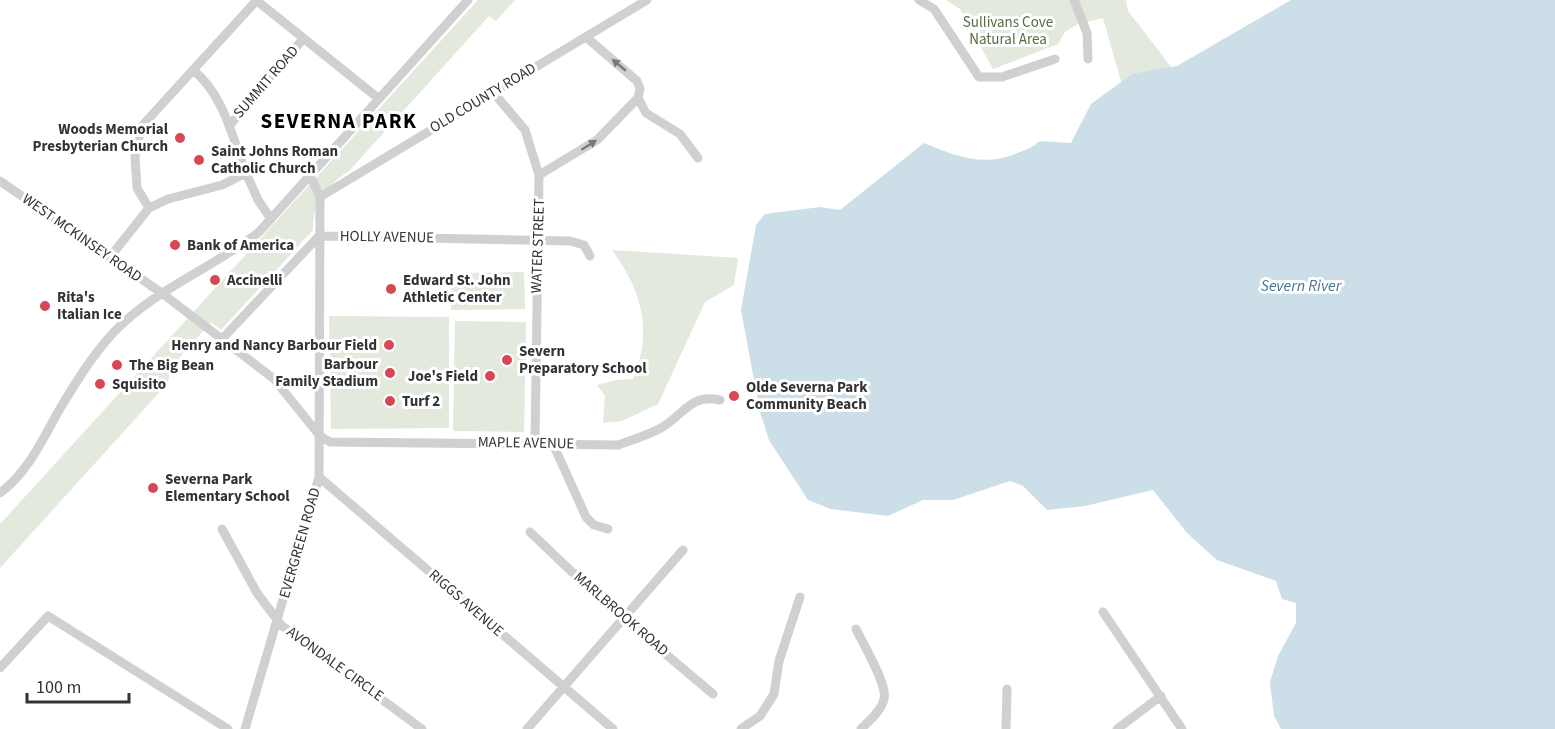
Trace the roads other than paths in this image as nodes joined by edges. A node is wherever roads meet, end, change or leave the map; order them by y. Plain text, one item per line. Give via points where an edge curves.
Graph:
1 (256, 0) edge
2 (468, 0) edge
3 (647, 0) edge
4 (919, 0) edge
5 (1074, 0) edge
6 (586, 37) junction
7 (303, 39) junction
8 (1055, 59) dead end
9 (1088, 59) dead end
10 (193, 70) junction
11 (493, 92) junction
12 (378, 98) junction
13 (638, 98) junction
14 (229, 126) junction
15 (698, 158) dead end
16 (246, 173) junction
17 (309, 173) junction
18 (539, 175) junction
19 (0, 182) edge
20 (320, 196) junction
21 (149, 208) junction
22 (271, 219) junction
23 (319, 236) junction
24 (536, 240) junction
25 (110, 256) junction
26 (590, 256) dead end
27 (163, 294) junction
28 (221, 340) junction
29 (720, 400) dead end
30 (320, 436) junction
31 (535, 442) junction
32 (553, 444) junction
33 (319, 477) junction
34 (0, 494) edge
35 (222, 529) dead end
36 (608, 529) dead end
37 (530, 532) dead end
38 (683, 550) dead end
39 (800, 597) dead end
40 (1103, 612) dead end
41 (624, 617) junction
42 (277, 620) junction
43 (856, 629) dead end
44 (0, 668) edge
45 (563, 688) junction
46 (1007, 690) dead end
47 (713, 693) dead end
48 (1161, 696) junction
49 (228, 729) edge
50 (245, 729) edge
51 (422, 729) edge
52 (527, 729) edge
53 (613, 729) edge
54 (741, 729) edge
55 (861, 729) edge
56 (1006, 729) edge
57 (1117, 729) edge
58 (1182, 729) edge

1 - 7 street
1 - 10 street
2 - 12 street
3 - 6 street, OLD COUNTY ROAD
4 - 8 street via 934,9 979,77 1002,77
5 - 9 street via 1087,33
6 - 11 street, OLD COUNTY ROAD
13 -> 6 street via 637,81
7 - 12 street
7 - 14 street, SUMMIT ROAD
10 - 14 street via 207,81
10 - 21 street via 141,127 135,158 137,188
11 - 18 street, WATER STREET via 525,130
11 - 20 street, OLD COUNTY ROAD
12 - 17 street
13 - 15 street via 646,113 680,134
18 -> 13 street via 597,141
14 - 16 street
16 - 21 street via 222,185
16 - 22 street
17 - 20 street, EVERGREEN ROAD
17 - 22 street
18 - 24 street, WATER STREET
19 - 25 street, WEST MCKINSEY ROAD
20 - 23 street, EVERGREEN ROAD
21 - 25 street
22 - 27 street via 246,242
23 - 24 street, HOLLY AVENUE
23 - 28 street, HOLLY AVENUE
23 - 30 street, EVERGREEN ROAD
24 - 26 street, HOLLY AVENUE via 584,245
24 - 31 street, WATER STREET
25 - 27 street, WEST MCKINSEY ROAD
27 - 28 street
27 - 34 street via 112,334 79,377 24,469
28 - 30 street via 274,379
29 - 32 street, MAPLE AVENUE via 698,399 660,429 618,445
30 - 31 street, MAPLE AVENUE via 330,442
30 - 33 street, EVERGREEN ROAD
31 - 32 street, MAPLE AVENUE
32 - 36 street via 586,517 594,525
33 - 42 street, EVERGREEN ROAD
33 - 45 street, RIGGS AVENUE
35 - 42 street, AVONDALE CIRCLE via 240,567
37 - 41 street, MARLBROOK ROAD
38 - 41 street
39 - 54 street via 779,661 774,694 760,716
40 - 48 street
41 - 45 street
41 - 47 street, MARLBROOK ROAD
42 - 50 street, EVERGREEN ROAD
42 - 51 street, AVONDALE CIRCLE
43 - 55 street via 885,697
44 - 49 street via 48,616
45 - 52 street
45 - 53 street, RIGGS AVENUE
46 - 56 street
48 - 57 street
48 - 58 street

